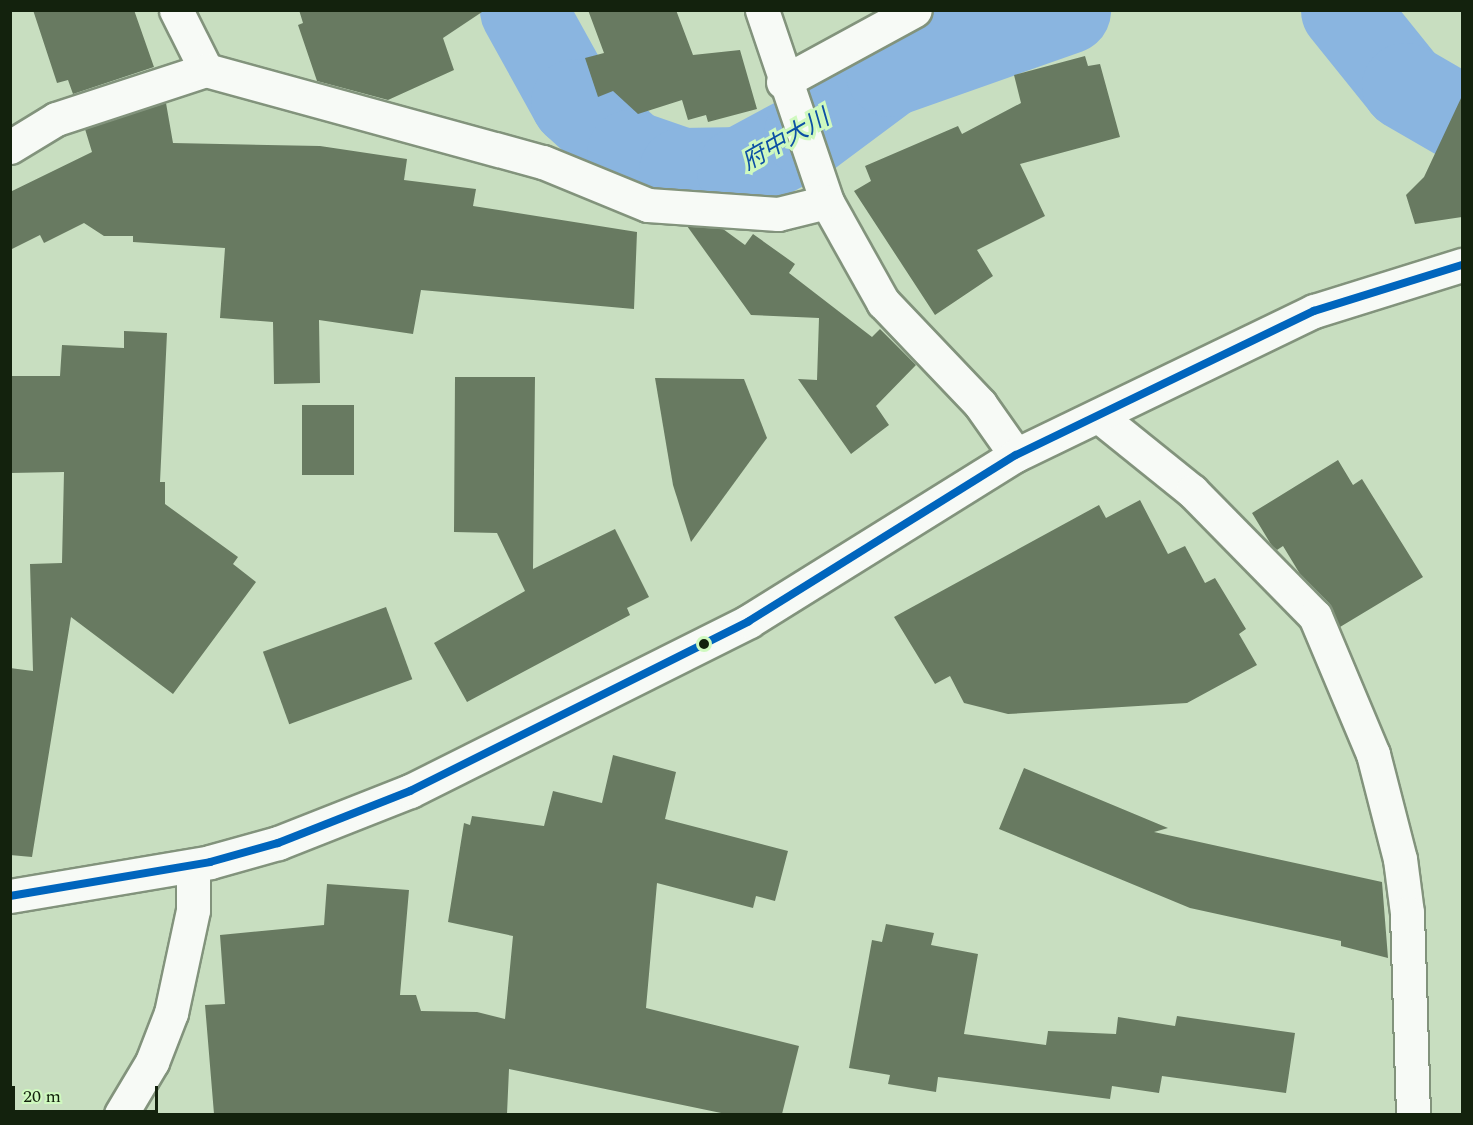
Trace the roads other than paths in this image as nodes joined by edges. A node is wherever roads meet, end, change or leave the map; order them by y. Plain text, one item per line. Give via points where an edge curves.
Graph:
1 (176, 10) edge
2 (762, 10) edge
3 (915, 10) edge
4 (206, 70) junction
5 (788, 95) junction
6 (10, 147) edge
7 (827, 202) junction
8 (1462, 265) edge
9 (1100, 417) junction
10 (1016, 455) junction
11 (193, 866) junction
12 (10, 896) edge
13 (121, 1114) edge
14 (1413, 1114) edge

1 - 4 street
2 - 5 street
3 - 5 street
4 - 6 street via 56,119
4 - 7 street via 543,162 648,205 778,214
5 - 7 street
7 - 10 street via 883,302 980,404
8 - 9 street via 1314,311
9 - 10 street
9 - 14 street via 1192,491 1316,616 1373,754 1400,859 1407,913
10 - 11 street via 748,621 474,761 345,819
11 - 12 street
11 - 13 street via 193,910 171,1013 152,1062

